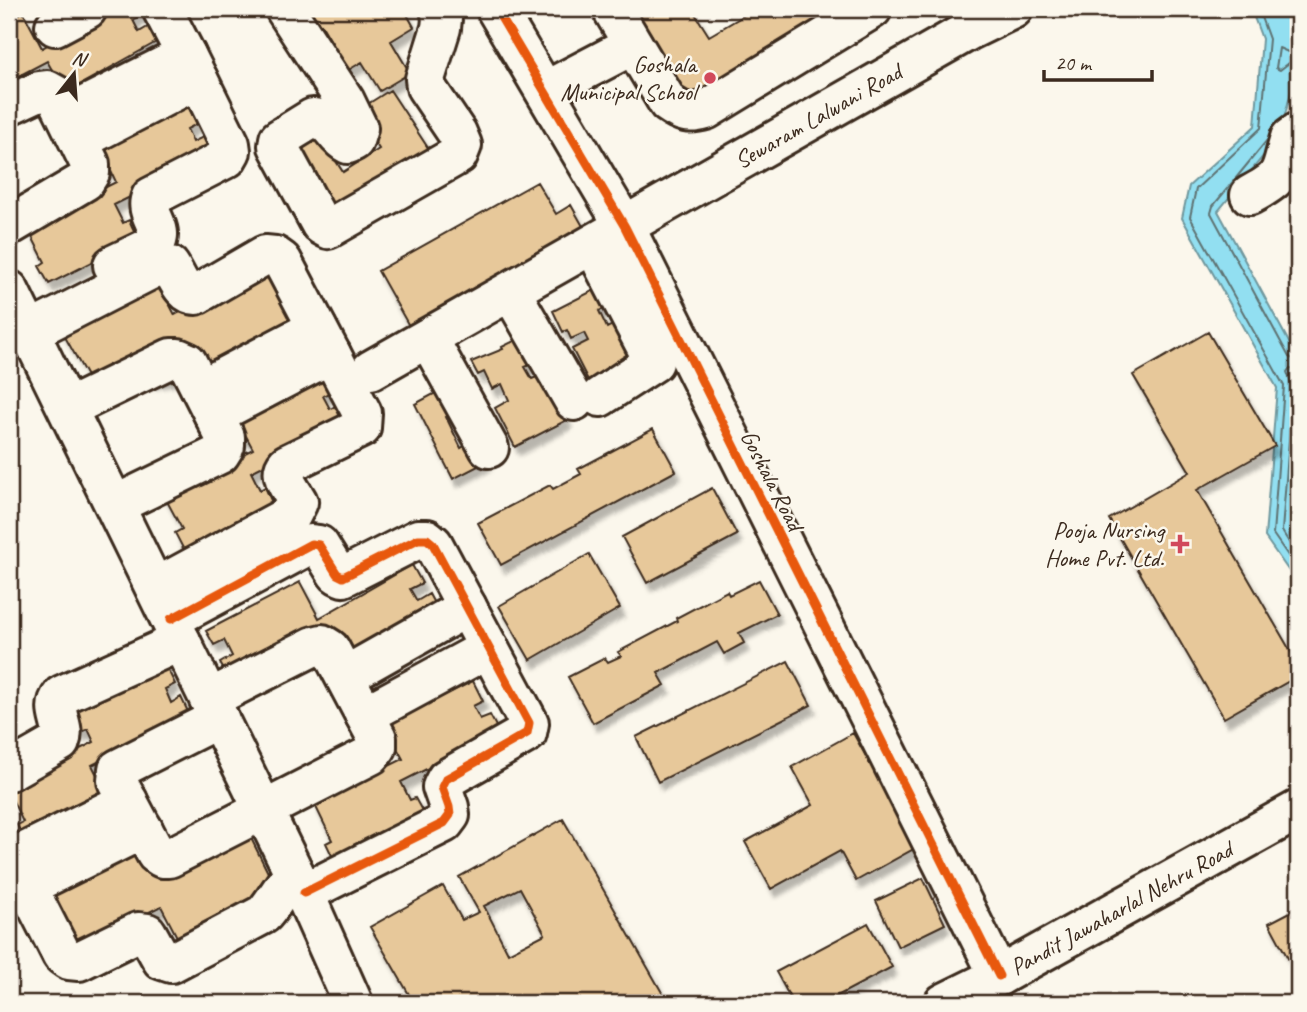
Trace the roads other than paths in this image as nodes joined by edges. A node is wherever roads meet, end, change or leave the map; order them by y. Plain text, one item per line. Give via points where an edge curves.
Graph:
1 (162, 9) edge
2 (285, 9) edge
3 (440, 9) edge
4 (496, 9) edge
5 (612, 9) edge
6 (872, 9) edge
7 (1013, 9) edge
8 (961, 20) edge
9 (634, 45) junction
10 (192, 67) junction
11 (545, 91) junction
12 (9, 105) edge
13 (74, 128) junction
14 (1298, 132) edge
15 (1250, 195) dead end
16 (9, 226) edge
17 (621, 246) junction
18 (522, 297) junction
19 (18, 315) edge
20 (428, 338) junction
21 (324, 341) junction
22 (371, 370) dead end
23 (208, 402) junction
24 (68, 408) junction
25 (489, 448) dead end
26 (115, 505) junction
27 (467, 607) junction
28 (169, 616) junction
29 (489, 648) junction
30 (345, 676) junction
31 (214, 708) junction
32 (365, 715) junction
33 (9, 771) edge
34 (1298, 810) edge
35 (264, 811) junction
36 (136, 815) junction
37 (17, 865) edge
38 (299, 883) junction
39 (999, 976) junction
40 (353, 1003) edge
41 (944, 1003) edge

1 - 10 street
2 - 3 street via 358,128 354,142 348,144 327,121 313,118 279,139 278,146 314,214 328,229 458,155 462,145 457,133 425,79 442,19
4 - 11 street, Goshala Road
5 - 9 street
6 - 9 street via 706,110 692,114 681,113 668,103
7 - 8 street, Sewaram Lalwani Road
8 - 17 street, Sewaram Lalwani Road
9 - 11 street
10 - 13 street
10 - 19 street via 230,144 227,158 151,197 149,208 159,231 155,244
11 - 17 street, Goshala Road
12 - 13 street via 47,90 56,94
13 - 16 street via 90,163 85,181
14 - 15 street via 1290,138 1281,173 1273,183
17 - 18 street, Sewaram Lalwani Road
17 - 18 street via 654,362 587,399
17 - 39 street, Goshala Road
18 - 20 street, Sewaram Lalwani Road
19 - 21 street via 160,265 170,266 185,291 196,295 265,255 282,261
19 - 24 street
20 - 22 street, Sewaram Lalwani Road
20 - 25 street
21 - 23 street
21 - 28 street via 362,413 361,428 288,464 282,474 298,502 297,509
23 - 24 street via 187,362 170,358
23 - 26 street via 225,437 220,454
24 - 26 street
26 - 28 street
27 - 28 street via 433,544 418,539 344,577 337,574 319,545 312,544
27 - 29 street
27 - 30 street
28 - 31 street
28 - 33 street via 62,695 56,712 63,736 60,741
29 - 32 street
29 - 38 street via 529,723 527,733 446,779 442,787 450,815 444,822
30 - 31 street via 330,649 314,646
30 - 32 street
31 - 35 street
31 - 36 street via 118,769 117,781
32 - 35 street via 377,738 371,755
34 - 39 street, Pandit Jawaharlal Nehru Road
35 - 36 street via 169,858 156,854
35 - 38 street
36 - 37 street
37 - 38 street via 69,961 79,961 138,932 148,933 162,960 171,963 264,914 278,890
38 - 40 street
39 - 41 street, Pandit Jawaharlal Nehru Road

